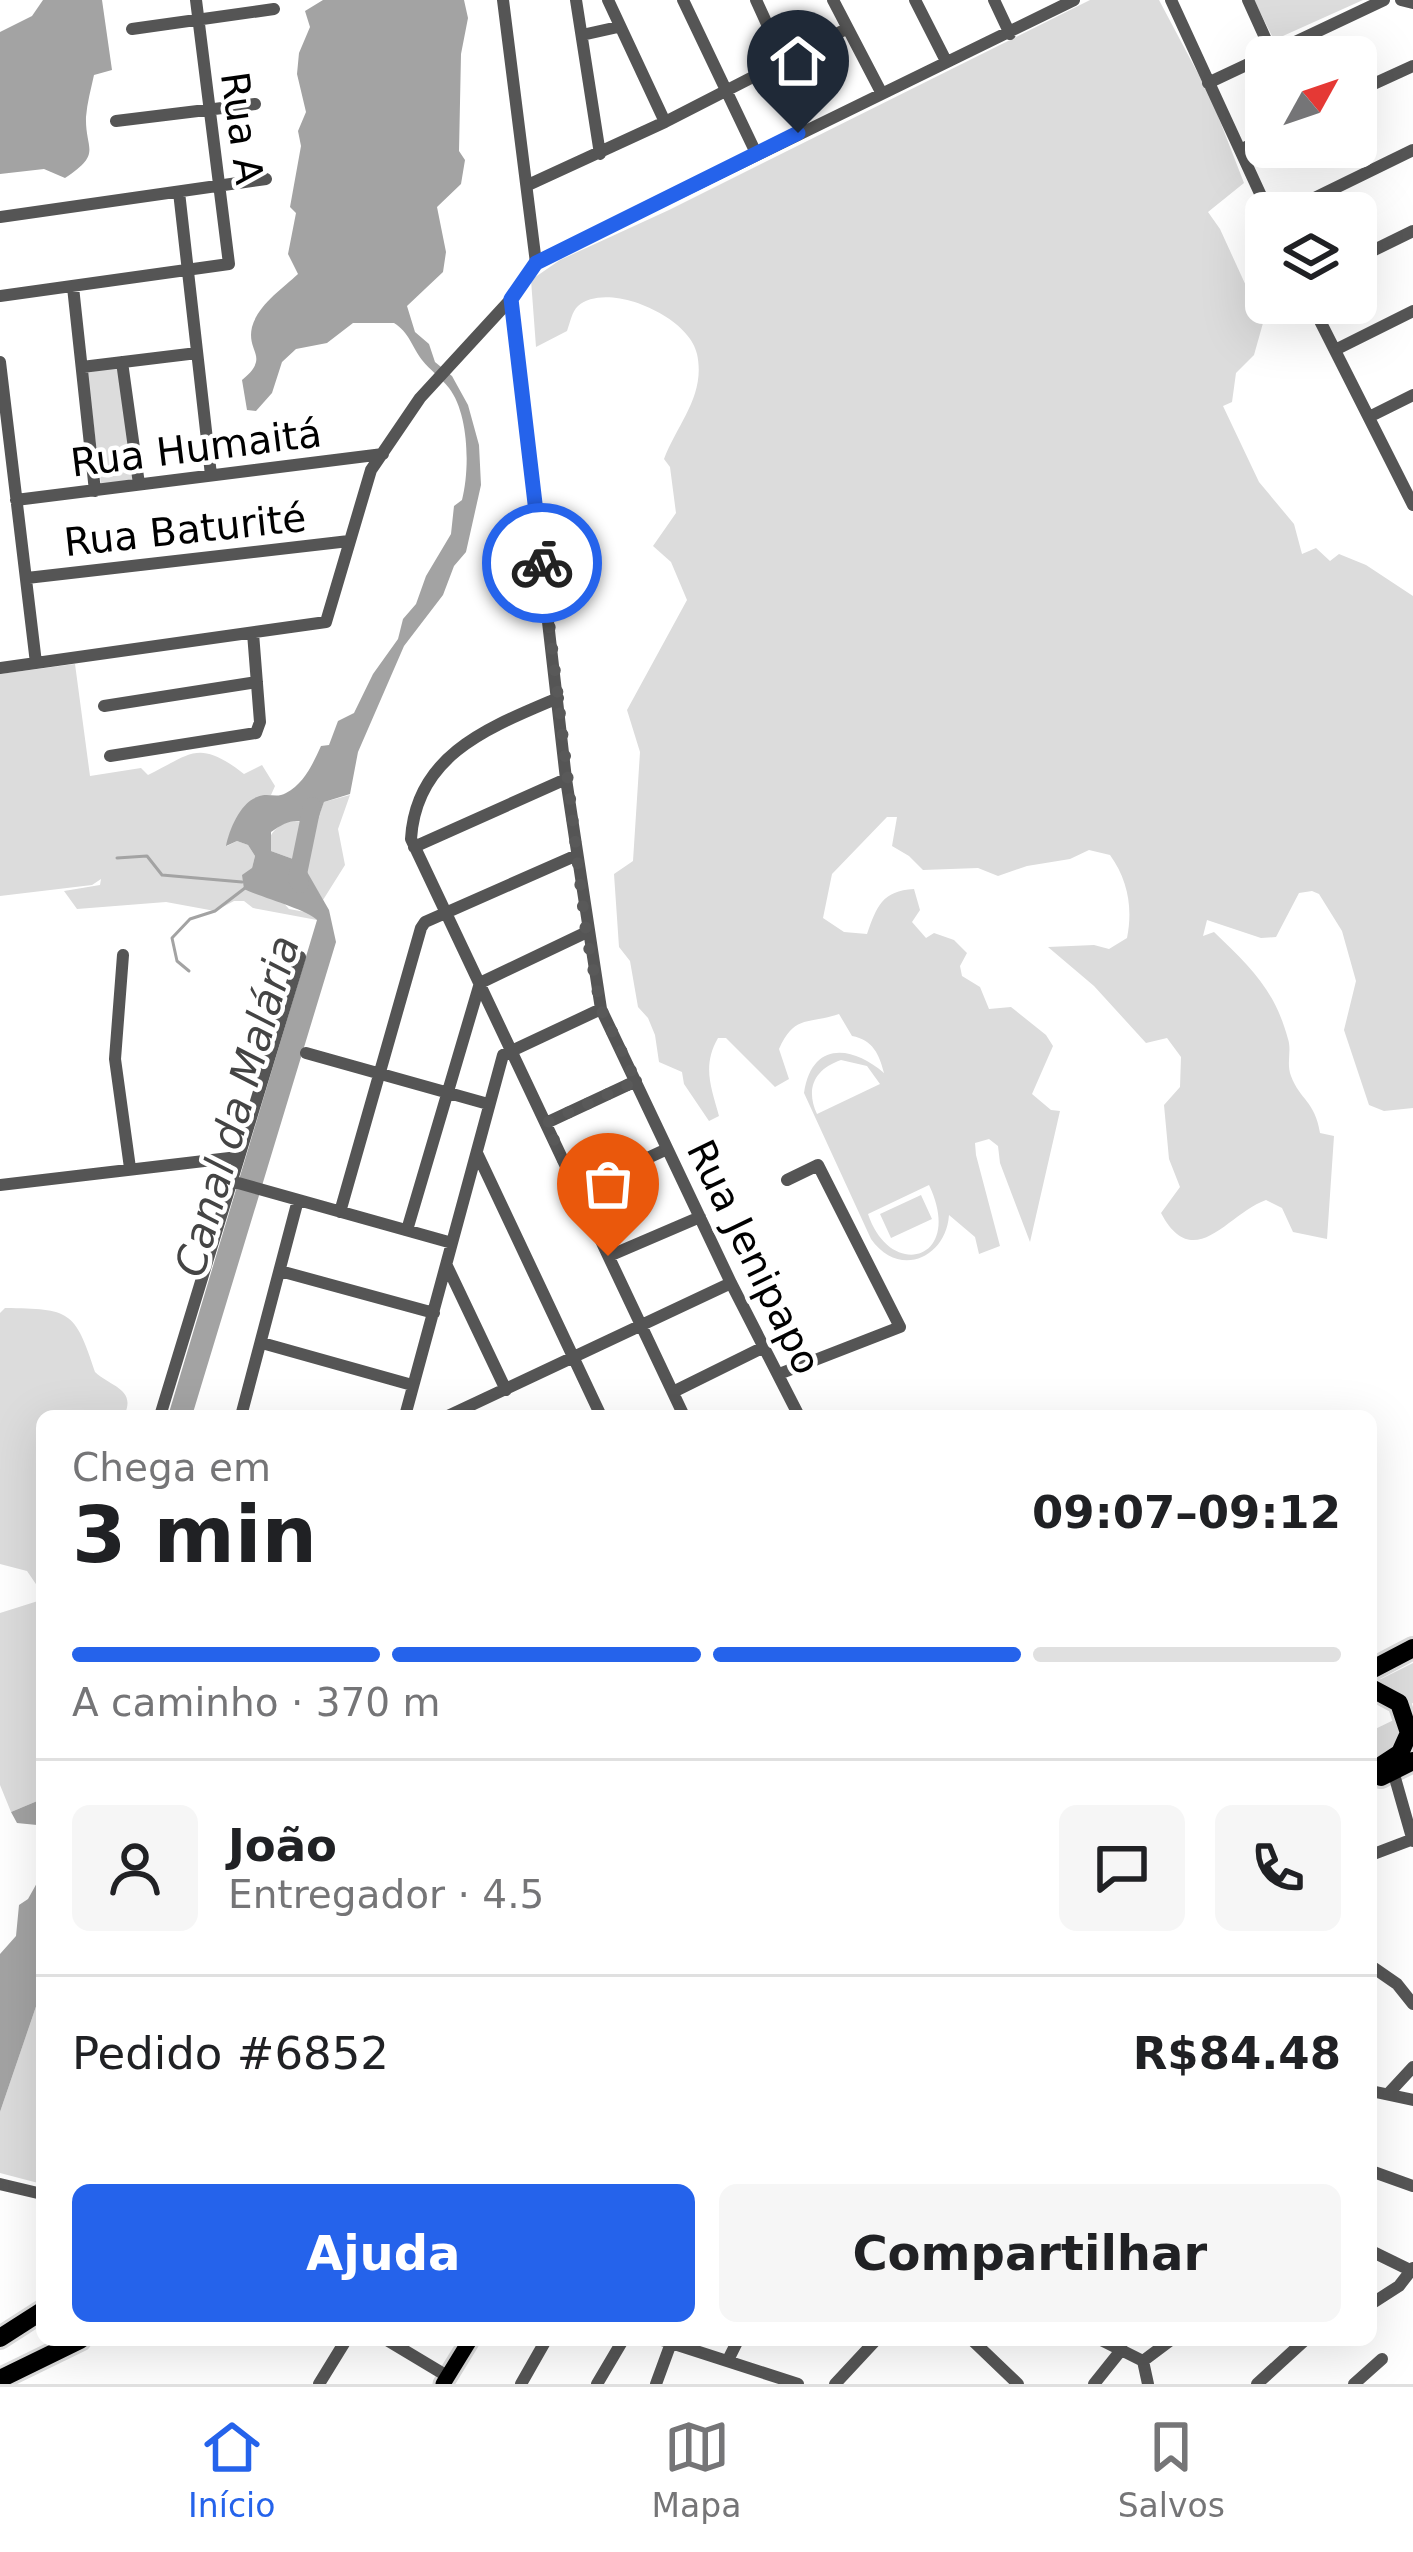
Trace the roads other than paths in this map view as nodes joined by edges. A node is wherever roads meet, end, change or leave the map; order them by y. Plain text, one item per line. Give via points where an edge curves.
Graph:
1 (196, 0) edge
2 (503, 0) edge
3 (576, 0) edge
4 (608, 0) edge
5 (682, 0) edge
6 (756, 0) edge
7 (833, 0) edge
8 (915, 0) edge
9 (994, 0) edge
10 (1074, 0) edge
11 (1172, 0) edge
12 (1248, 0) edge
13 (1384, 0) edge
14 (1401, 0) edge
15 (1413, 3) edge
16 (274, 9) dead end
17 (198, 21) junction
18 (618, 27) junction
19 (132, 29) dead end
20 (846, 29) junction
21 (1010, 34) junction
22 (582, 35) junction
23 (1264, 36) edge
24 (1308, 36) edge
25 (783, 59) junction
26 (946, 61) junction
27 (1245, 65) edge
28 (1413, 67) edge
29 (1208, 82) junction
30 (1377, 83) edge
31 (723, 90) junction
32 (881, 92) junction
33 (255, 104) dead end
34 (209, 109) junction
35 (116, 121) dead end
36 (665, 122) junction
37 (1245, 148) edge
38 (1240, 150) junction
39 (1413, 150) edge
40 (756, 153) junction
41 (600, 154) junction
42 (266, 179) dead end
43 (528, 185) junction
44 (220, 186) junction
45 (179, 192) junction
46 (1259, 192) edge
47 (1327, 192) edge
48 (0, 217) edge
49 (1413, 231) edge
50 (1377, 249) edge
51 (536, 263) junction
52 (187, 272) junction
53 (73, 287) junction
54 (0, 296) edge
55 (511, 299) junction
56 (1413, 311) edge
57 (1322, 324) edge
58 (1335, 350) junction
59 (197, 353) junction
60 (0, 362) edge
61 (122, 362) junction
62 (82, 367) junction
63 (1413, 395) edge
64 (1369, 417) junction
65 (383, 454) junction
66 (211, 475) junction
67 (1407, 478) edge
68 (139, 484) junction
69 (95, 490) junction
70 (16, 500) junction
71 (1413, 505) edge
72 (349, 541) junction
73 (27, 578) junction
74 (253, 633) junction
75 (36, 663) junction
76 (0, 668) edge
77 (256, 682) junction
78 (558, 698) junction
79 (104, 706) dead end
80 (110, 756) dead end
81 (566, 778) junction
82 (412, 843) junction
83 (577, 855) junction
84 (446, 916) junction
85 (586, 932) junction
86 (123, 955) dead end
87 (300, 957) dead end
88 (480, 983) junction
89 (601, 1009) junction
90 (511, 1048) junction
91 (306, 1053) dead end
92 (376, 1074) junction
93 (636, 1081) junction
94 (448, 1093) junction
95 (488, 1104) junction
96 (546, 1123) junction
97 (667, 1148) junction
98 (477, 1153) junction
99 (238, 1157) junction
100 (130, 1168) junction
101 (787, 1180) dead end
102 (231, 1181) junction
103 (0, 1185) edge
104 (577, 1191) junction
105 (298, 1200) junction
106 (340, 1212) junction
107 (700, 1217) junction
108 (407, 1230) junction
109 (452, 1243) junction
110 (608, 1256) junction
111 (447, 1267) junction
112 (280, 1271) junction
113 (731, 1283) junction
114 (434, 1313) junction
115 (640, 1323) junction
116 (262, 1343) junction
117 (764, 1347) junction
118 (572, 1358) junction
119 (779, 1373) junction
120 (412, 1384) junction
121 (506, 1390) junction
122 (673, 1392) junction
123 (162, 1410) edge
124 (244, 1410) edge
125 (406, 1410) edge
126 (461, 1410) edge
127 (598, 1410) edge
128 (681, 1410) edge
129 (795, 1410) edge
130 (1413, 1648) edge
131 (1377, 1667) edge
132 (1377, 1691) edge
133 (1413, 1761) edge
134 (1377, 1768) edge
135 (1393, 1772) junction
136 (1377, 1779) edge
137 (1413, 1840) edge
138 (1377, 1853) edge
139 (1377, 1970) edge
140 (1413, 1972) edge
141 (1397, 1984) junction
142 (1413, 2004) edge
143 (1413, 2067) edge
144 (1377, 2092) edge
145 (1388, 2094) junction
146 (1413, 2100) edge
147 (1377, 2173) edge
148 (0, 2184) edge
149 (1413, 2186) edge
150 (36, 2193) edge
151 (1377, 2255) edge
152 (1412, 2270) edge
153 (1377, 2299) edge
154 (36, 2315) edge
155 (0, 2338) edge
156 (68, 2346) edge
157 (342, 2346) edge
158 (396, 2346) edge
159 (466, 2346) edge
160 (542, 2346) edge
161 (619, 2346) edge
162 (671, 2346) edge
163 (685, 2346) edge
164 (736, 2346) edge
165 (871, 2346) edge
166 (978, 2346) edge
167 (1115, 2346) edge
168 (1163, 2346) edge
169 (1298, 2346) edge
170 (1122, 2349) junction
171 (1382, 2359) dead end
172 (728, 2360) junction
173 (1143, 2361) junction
174 (0, 2379) edge
175 (445, 2380) edge
176 (319, 2384) edge
177 (521, 2384) edge
178 (597, 2384) edge
179 (656, 2384) edge
180 (798, 2384) edge
181 (836, 2384) edge
182 (1018, 2384) edge
183 (1094, 2384) edge
184 (1148, 2384) edge
185 (1257, 2384) edge
186 (1354, 2384) edge

1 - 17 street, Rua A
2 - 43 street
3 - 22 street
4 - 18 street
5 - 31 street
6 - 25 street
7 - 20 street
8 - 26 street
9 - 21 street
10 - 21 street
11 - 29 street
12 - 23 street
13 - 24 street
14 - 15 street
16 - 17 street
17 - 19 street
17 - 34 street, Rua A
18 - 22 street
18 - 36 street
20 - 25 street
20 - 32 street
21 - 26 street
22 - 41 street
25 - 31 street
26 - 32 street
27 - 29 street
28 - 30 street
29 - 38 street
31 - 36 street
31 - 40 street
32 - 40 street
33 - 34 street
34 - 35 street
34 - 44 street, Rua A
36 - 41 street
37 - 38 street
38 - 46 street
39 - 47 street
40 - 51 street
41 - 43 street
42 - 44 street
43 - 51 street
44 - 45 street
44 - 52 street, Rua A via 230,264
45 - 48 street
45 - 52 street
49 - 50 street
51 - 55 street
52 - 53 street
52 - 59 street
53 - 54 street
53 - 62 street
55 - 65 street via 448,364
55 - 78 street, Rua Jenipapo
56 - 58 street
57 - 58 street
58 - 64 street
59 - 61 street
59 - 66 street
60 - 70 street
61 - 62 street
61 - 68 street
62 - 69 street
63 - 64 street
64 - 67 street
65 - 66 street, Rua Humaitá
65 - 72 street
66 - 68 street, Rua Humaitá
67 - 71 street
68 - 69 street, Rua Humaitá
69 - 70 street, Rua Humaitá
70 - 73 street
72 - 73 street, Rua Baturité
72 - 74 street via 328,620
73 - 75 street
74 - 75 street
74 - 77 street
75 - 76 street
77 - 79 street
77 - 80 street via 256,733
78 - 81 street, Rua Jenipapo
78 - 82 street via 446,757 416,806
81 - 82 street
81 - 83 street, Rua Jenipapo
82 - 84 street
83 - 84 street
83 - 85 street, Rua Jenipapo
84 - 88 street
84 - 92 street via 421,928
85 - 88 street
85 - 89 street, Rua Jenipapo
86 - 100 street via 115,1059
87 - 99 street
88 - 90 street
88 - 94 street
89 - 90 street
89 - 93 street, Rua Jenipapo
90 - 95 street
90 - 96 street
91 - 92 street
92 - 94 street
92 - 106 street
93 - 96 street
93 - 97 street, Rua Jenipapo
94 - 95 street
94 - 108 street
95 - 98 street
96 - 104 street
97 - 104 street
97 - 107 street, Rua Jenipapo
98 - 109 street
98 - 118 street
99 - 100 street
99 - 102 street
100 - 103 street
101 - 119 street via 818,1165 900,1328
102 - 105 street
102 - 123 street
104 - 110 street
105 - 106 street
105 - 112 street
106 - 108 street
107 - 110 street
107 - 113 street, Rua Jenipapo
108 - 109 street
109 - 111 street
110 - 115 street
111 - 114 street
111 - 121 street
112 - 114 street
112 - 116 street
113 - 115 street
113 - 117 street, Rua Jenipapo
114 - 120 street
115 - 118 street
115 - 122 street
116 - 120 street
116 - 124 street
117 - 119 street, Rua Jenipapo
117 - 122 street
118 - 121 street
118 - 127 street
119 - 129 street, Rua Jenipapo
120 - 125 street
121 - 126 street
122 - 128 street
130 - 131 highway
132 - 134 highway via 1400,1703 1409,1733 1400,1753
133 - 135 highway
135 - 136 highway
135 - 137 street
137 - 138 street
139 - 141 street
140 - 141 street
141 - 142 street
143 - 145 street
144 - 145 street
145 - 146 street
147 - 149 street
148 - 150 street
151 - 152 street
152 - 153 street
154 - 155 highway
156 - 174 highway
157 - 176 street
158 - 175 street
159 - 175 main road
160 - 177 street
161 - 178 street
162 - 179 street
163 - 172 street
164 - 172 street
165 - 181 street
166 - 182 street
167 - 170 street
168 - 173 street
169 - 185 street
170 - 173 street
170 - 183 street
171 - 186 street
172 - 180 street
173 - 184 street

